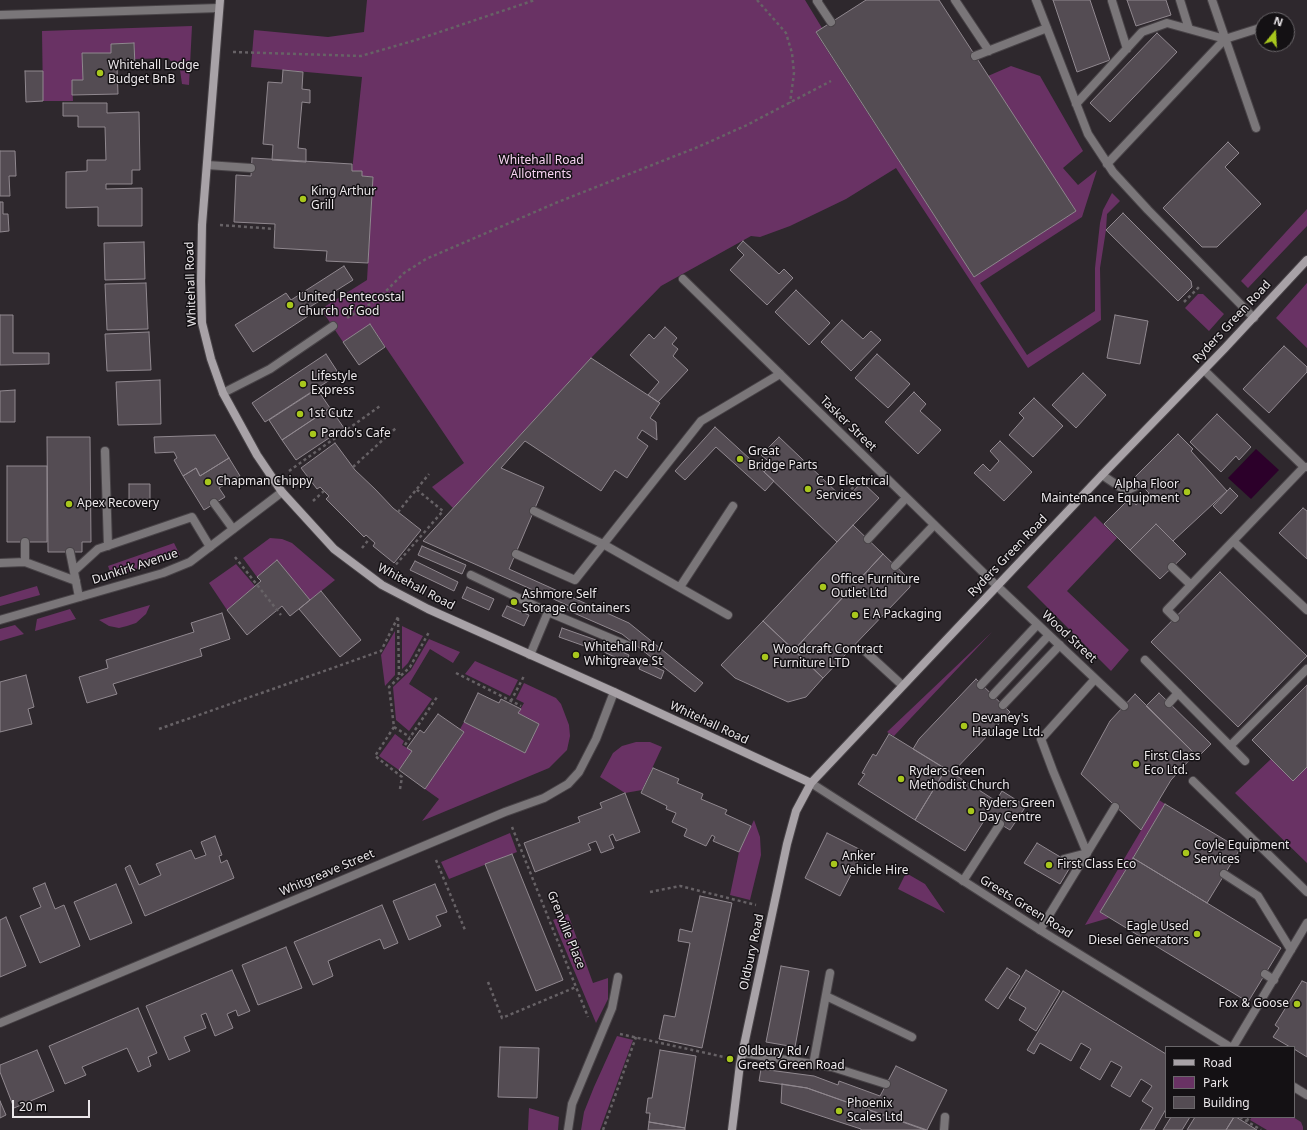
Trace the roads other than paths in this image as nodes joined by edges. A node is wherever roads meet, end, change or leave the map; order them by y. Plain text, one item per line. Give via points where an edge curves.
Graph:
1 (818, 0) edge
2 (955, 0) edge
3 (1036, 0) edge
4 (1180, 0) edge
5 (1212, 0) edge
6 (1112, 1) dead end
7 (219, 4) edge
8 (0, 15) edge
9 (831, 22) dead end
10 (1047, 28) junction
11 (1189, 29) junction
12 (1255, 30) edge
13 (1225, 39) junction
14 (1127, 49) junction
15 (989, 51) junction
16 (975, 56) dead end
17 (1076, 104) junction
18 (1256, 128) dead end
19 (207, 164) junction
20 (1107, 164) junction
21 (251, 168) dead end
22 (1307, 260) edge
23 (683, 279) dead end
24 (1254, 318) junction
25 (333, 326) road end
26 (1204, 370) junction
27 (780, 374) junction
28 (223, 393) junction
29 (104, 451) dead end
30 (1306, 467) edge
31 (1102, 475) junction
32 (1141, 484) dead end
33 (282, 492) junction
34 (906, 498) junction
35 (214, 503) dead end
36 (733, 506) dead end
37 (534, 511) dead end
38 (934, 525) junction
39 (233, 529) junction
40 (868, 539) dead end
41 (1233, 541) junction
42 (25, 542) dead end
43 (603, 544) junction
44 (108, 546) junction
45 (210, 547) junction
46 (70, 552) dead end
47 (516, 554) dead end
48 (25, 562) junction
49 (0, 563) edge
50 (895, 566) dead end
51 (1172, 567) dead end
52 (74, 571) junction
53 (470, 575) dead end
54 (76, 581) junction
55 (996, 586) junction
56 (1191, 586) junction
57 (680, 587) junction
58 (79, 597) junction
59 (1307, 610) edge
60 (548, 612) junction
61 (728, 615) dead end
62 (1175, 618) dead end
63 (0, 620) edge
64 (1038, 625) junction
65 (1049, 635) junction
66 (1060, 645) junction
67 (630, 646) dead end
68 (866, 652) dead end
69 (530, 655) junction
70 (1145, 660) dead end
71 (1307, 669) edge
72 (1095, 679) junction
73 (902, 685) junction
74 (982, 685) dead end
75 (614, 692) junction
76 (1178, 694) junction
77 (993, 695) dead end
78 (1169, 703) dead end
79 (1004, 705) dead end
80 (1124, 706) dead end
81 (1230, 746) junction
82 (1245, 761) dead end
83 (1193, 781) dead end
84 (811, 783) junction
85 (1115, 807) dead end
86 (1000, 824) dead end
87 (1087, 853) junction
88 (1064, 859) dead end
89 (1224, 874) dead end
90 (963, 881) junction
91 (1307, 892) edge
92 (1307, 923) edge
93 (1040, 930) junction
94 (1291, 950) junction
95 (830, 973) dead end
96 (1265, 974) dead end
97 (618, 977) dead end
98 (1274, 980) junction
99 (826, 996) junction
100 (0, 1023) edge
101 (912, 1036) dead end
102 (1228, 1046) edge
103 (1234, 1046) edge
104 (742, 1053) junction
105 (813, 1064) junction
106 (886, 1084) dead end
107 (1295, 1088) edge
108 (1307, 1095) edge
109 (945, 1117) dead end
110 (568, 1130) edge
111 (732, 1130) edge
112 (944, 1130) edge

1 - 9 street
2 - 15 street
3 - 10 street
4 - 11 street
5 - 13 street
6 - 14 street
7 - 8 street
7 - 19 main road, Whitehall Road
10 - 15 street
10 - 17 street
11 - 13 street
11 - 14 street via 1156,23 1142,32
12 - 13 street
13 - 18 street
13 - 20 street
14 - 17 street
15 - 16 street
17 - 20 street via 1088,134
19 - 21 street
19 - 28 main road, Whitehall Road via 202,225 202,323
20 - 24 street via 1148,210
22 - 24 main road, Ryders Green Road
23 - 27 street, Tasker Street
24 - 26 main road, Ryders Green Road
25 - 28 street via 270,369
26 - 30 street
26 - 31 main road, Ryders Green Road
27 - 34 street, Tasker Street
27 - 43 street via 701,421
28 - 33 main road, Whitehall Road via 257,455
29 - 44 street
30 - 41 street
31 - 32 street via 1126,490
31 - 55 main road, Ryders Green Road
33 - 39 street, Dunkirk Avenue
33 - 69 main road, Whitehall Road via 334,549 382,585 428,609
34 - 38 street, Tasker Street
34 - 40 street
35 - 39 street
36 - 57 street
37 - 43 street
38 - 50 street
38 - 55 street, Tasker Street
39 - 45 street, Dunkirk Avenue
41 - 56 street
41 - 59 street
42 - 48 street
43 - 47 street via 575,580
43 - 57 street
44 - 45 street via 192,517
44 - 52 street via 98,550
45 - 58 street, Dunkirk Avenue via 190,562 162,573
46 - 52 street
48 - 49 street
48 - 54 street
51 - 56 street
52 - 54 street
53 - 60 street
54 - 58 street
55 - 64 street, Wood Street
55 - 73 main road, Ryders Green Road
56 - 62 street via 1167,610
57 - 61 street
58 - 63 street, Dunkirk Avenue
60 - 67 street
60 - 69 street
64 - 65 street, Wood Street
64 - 74 street
65 - 66 street, Wood Street
65 - 77 street
66 - 72 street, Wood Street
66 - 79 street
68 - 73 street
69 - 75 main road, Whitehall Road
70 - 76 street
71 - 81 street via 1250,721
72 - 80 street, Wood Street
72 - 87 street via 1041,739
73 - 84 main road, Ryders Green Road
75 - 84 main road, Whitehall Road
75 - 100 street, Whitgreave Street via 596,739 579,772 568,784 544,798
76 - 78 street
76 - 81 street
81 - 82 street
83 - 91 street
84 - 90 street, Greets Green Road
84 - 104 main road, Oldbury Road via 796,811 787,844
85 - 87 street
86 - 90 street
87 - 88 street
87 - 93 street
89 - 94 street via 1258,896
90 - 93 street, Greets Green Road
92 - 94 street
93 - 102 street, Greets Green Road
94 - 98 street
95 - 99 street
96 - 98 street
97 - 110 street via 612,1008 572,1104
98 - 103 street
99 - 101 street
99 - 105 street
104 - 105 street
104 - 111 main road, Oldbury Road
105 - 106 street via 832,1067
107 - 108 street
109 - 112 street

